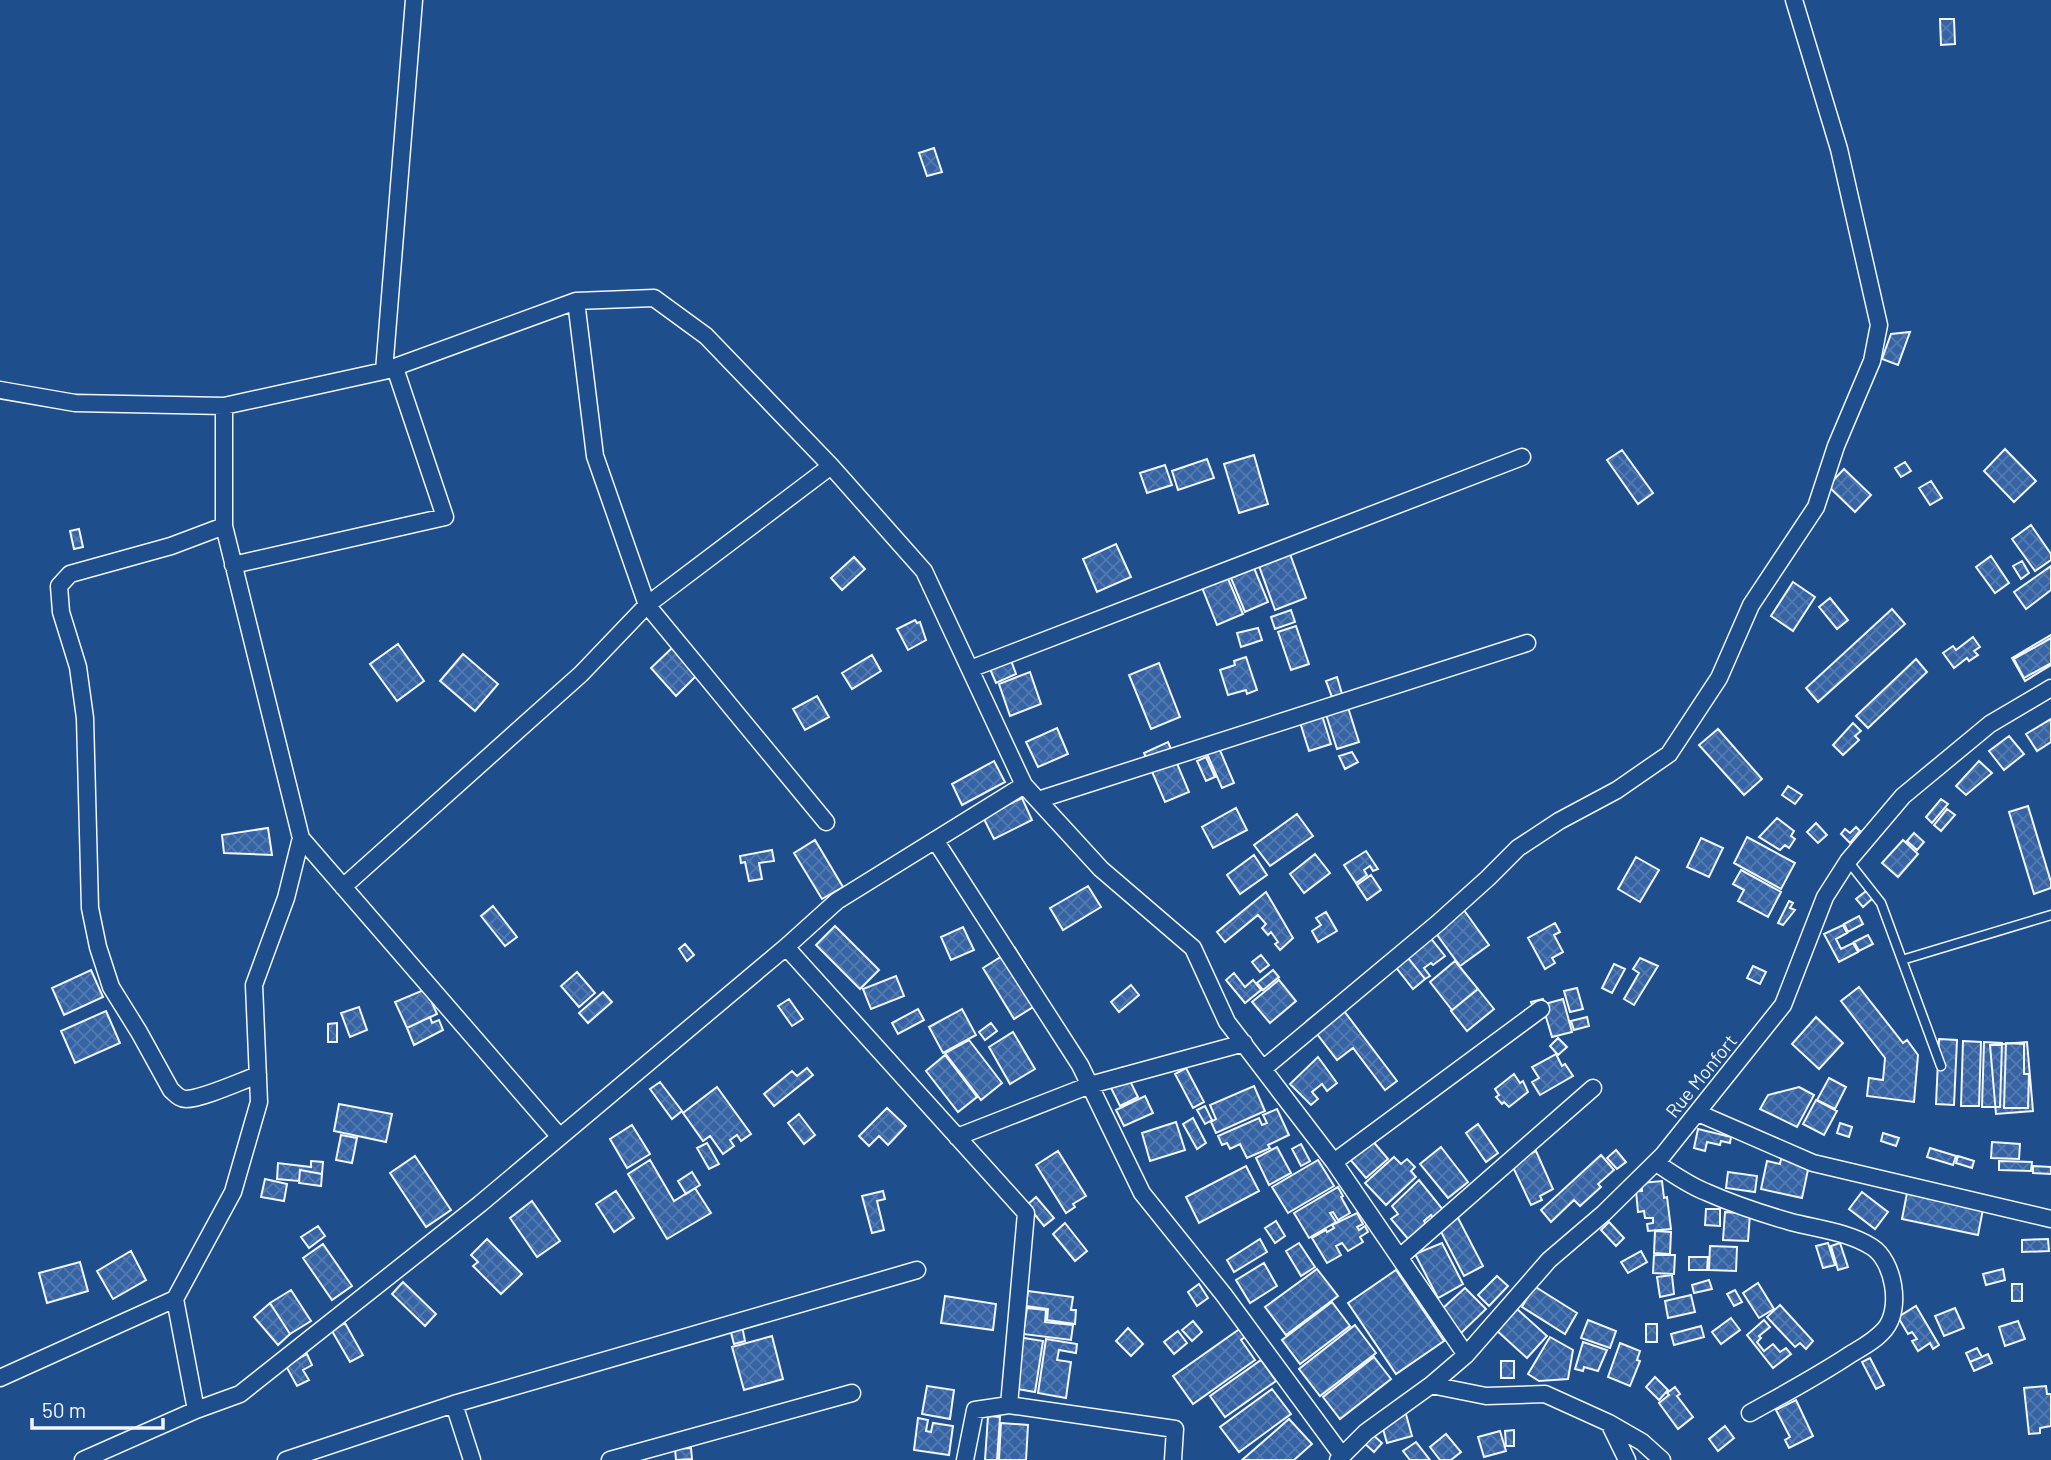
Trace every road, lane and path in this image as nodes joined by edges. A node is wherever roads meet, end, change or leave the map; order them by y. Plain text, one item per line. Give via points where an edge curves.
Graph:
1 (414, 0) edge
2 (1794, 0) edge
3 (576, 301) junction
4 (389, 369) junction
5 (0, 390) edge
6 (224, 405) junction
7 (1522, 457) dead end
8 (831, 466) junction
9 (224, 526) junction
10 (233, 565) junction
11 (647, 605) junction
12 (1527, 643) dead end
13 (970, 669) junction
14 (2051, 688) edge
15 (1024, 785) junction
16 (1038, 800) junction
17 (826, 822) dead end
18 (301, 838) junction
19 (935, 840) junction
20 (1848, 862) junction
21 (343, 887) junction
22 (2051, 915) edge
23 (786, 947) junction
24 (1902, 960) junction
25 (1541, 1009) dead end
26 (1244, 1043) junction
27 (1941, 1066) dead end
28 (1263, 1069) junction
29 (258, 1075) junction
30 (1090, 1085) junction
31 (1592, 1088) dead end
32 (1698, 1114) junction
33 (560, 1137) junction
34 (957, 1137) junction
35 (1334, 1162) junction
36 (1656, 1163) junction
37 (2051, 1220) edge
38 (1400, 1256) junction
39 (917, 1270) dead end
40 (174, 1299) junction
41 (1466, 1356) junction
42 (0, 1378) edge
43 (1431, 1385) junction
44 (852, 1393) dead end
45 (454, 1404) junction
46 (1009, 1405) junction
47 (196, 1410) junction
48 (1750, 1413) dead end
49 (1609, 1423) junction
50 (1340, 1457) edge
51 (83, 1460) edge
52 (286, 1460) edge
53 (472, 1460) edge
54 (610, 1460) edge
55 (965, 1460) edge
56 (1173, 1460) edge
57 (1628, 1460) edge
58 (1662, 1460) edge

1 - 4 street
2 - 28 street via 1839,149 1879,325 1872,361 1816,507 1751,605 1719,678 1669,754 1518,848 1438,923
3 - 4 street
3 - 8 street via 654,298 706,337
3 - 11 street via 595,456
4 - 6 street
4 - 10 street via 445,517
5 - 6 street via 75,403
6 - 9 street
7 - 13 street
8 - 11 street
8 - 13 street via 924,571
9 - 10 street
9 - 29 street via 70,574 59,586 85,718 90,908 111,987 178,1097 199,1096
10 - 18 street
11 - 17 street
11 - 21 street via 582,674
12 - 16 street
13 - 15 street
14 - 20 street, Rue Monfort via 1990,724 1903,796
15 - 16 street
15 - 19 street
16 - 26 street via 1101,869 1193,948 1227,1021
18 - 21 street
18 - 29 street via 286,898 254,985
19 - 23 street via 837,901
19 - 30 street
20 - 24 lane via 1881,903
20 - 32 street, Rue Monfort via 1825,897 1783,1005
21 - 33 street
22 - 24 lane
23 - 33 street
23 - 34 street
24 - 27 lane
25 - 35 street
26 - 28 street
26 - 30 street
28 - 35 street
29 - 40 street via 259,1102 233,1192
30 - 34 street
30 - 50 street via 1142,1193 1224,1295
31 - 38 street
32 - 36 street, Rue Monfort
32 - 37 street via 1813,1163
33 - 47 street via 240,1394
34 - 46 street via 1026,1213
35 - 38 street
36 - 41 street, Rue Monfort via 1549,1260
36 - 48 street via 1704,1192 1872,1247 1889,1273 1894,1299 1887,1327 1832,1367
38 - 41 street
39 - 45 street
40 - 42 street
40 - 47 street
41 - 43 street, Rue Monfort
43 - 49 street via 1486,1396 1545,1394
43 - 50 street, Rue Monfort
44 - 54 street
45 - 52 street
45 - 53 street
46 - 55 street via 975,1410
46 - 56 street via 1175,1429
47 - 51 street
49 - 57 street
49 - 58 street

